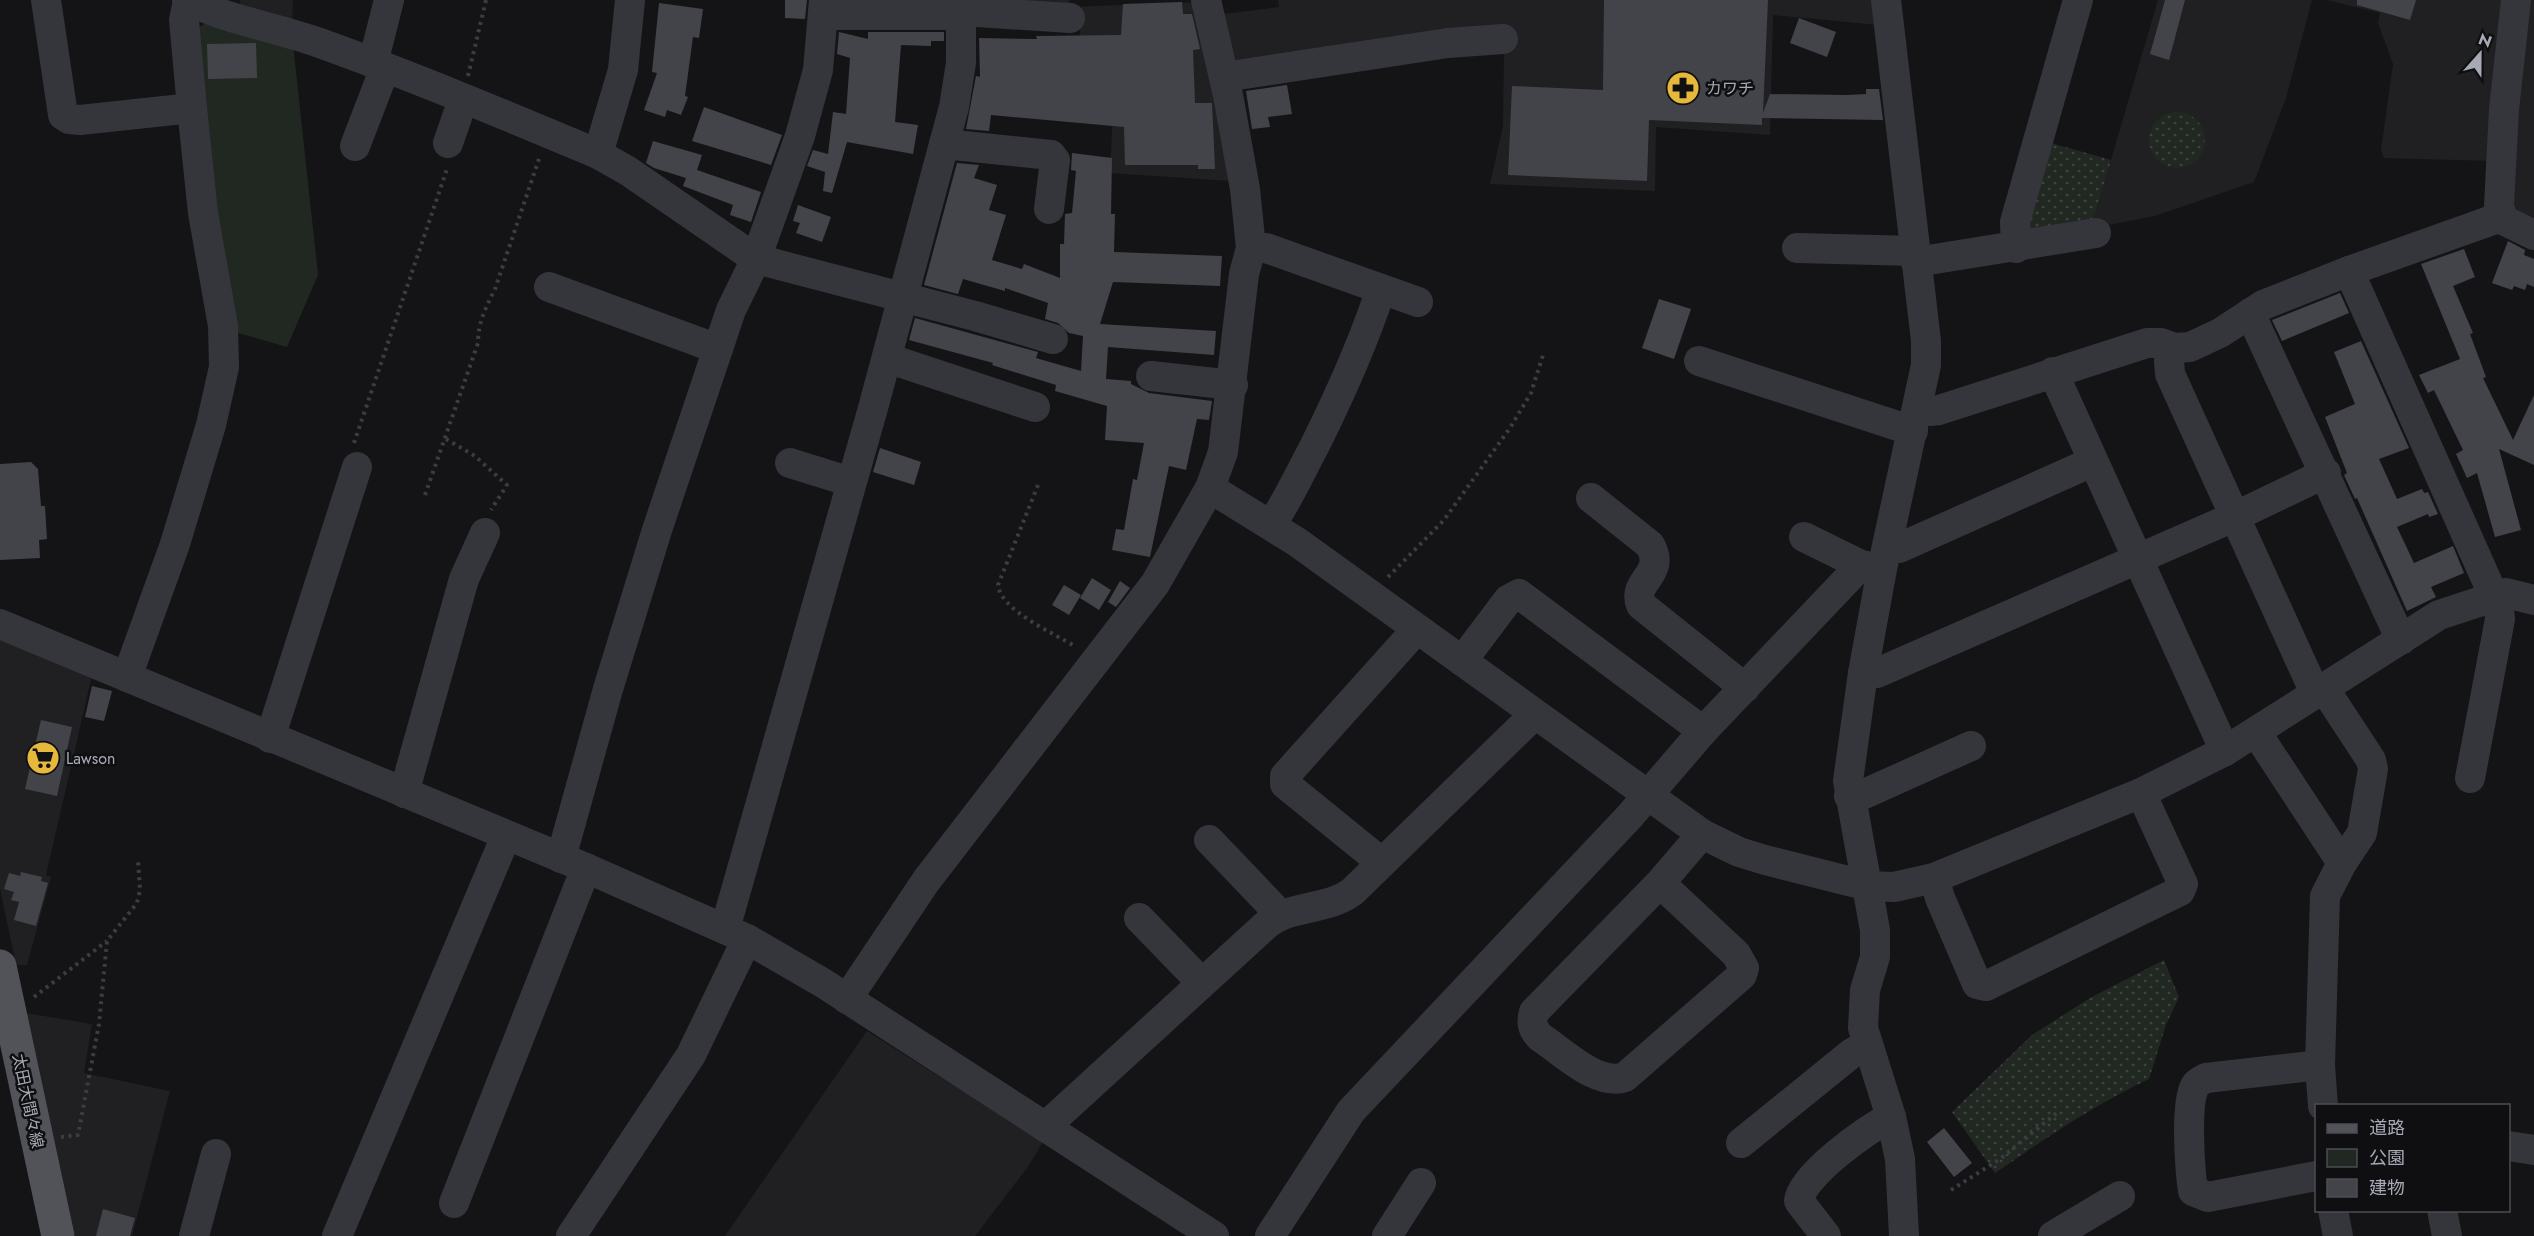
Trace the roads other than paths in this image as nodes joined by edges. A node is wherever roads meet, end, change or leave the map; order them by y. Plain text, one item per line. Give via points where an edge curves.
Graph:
1 (46, 0) edge
2 (389, 0) edge
3 (630, 0) edge
4 (1206, 0) edge
5 (1886, 0) edge
6 (2078, 0) edge
7 (2516, 0) edge
8 (187, 1) edge
9 (824, 8) edge
10 (961, 9) edge
11 (1070, 18) dead end
12 (1503, 39) dead end
13 (379, 65) junction
14 (1224, 77) junction
15 (463, 100) junction
16 (192, 108) junction
17 (448, 143) road end
18 (944, 144) junction
19 (355, 146) dead end
20 (598, 154) junction
21 (1049, 209) dead end
22 (2501, 217) junction
23 (2096, 233) dead end
24 (2534, 235) edge
25 (1251, 248) junction
26 (1797, 248) dead end
27 (2016, 248) junction
28 (1916, 257) junction
29 (756, 260) junction
30 (2349, 271) junction
31 (549, 287) dead end
32 (1381, 289) junction
33 (903, 297) junction
34 (1418, 302) dead end
35 (2250, 313) junction
36 (1053, 339) dead end
37 (2174, 348) junction
38 (718, 349) junction
39 (887, 358) junction
40 (1700, 361) dead end
41 (2053, 372) junction
42 (1151, 376) dead end
43 (1233, 385) junction
44 (1035, 407) dead end
45 (1916, 419) junction
46 (2092, 462) junction
47 (790, 463) dead end
48 (357, 467) road end
49 (2326, 473) junction
50 (851, 482) junction
51 (1210, 488) junction
52 (1591, 498) dead end
53 (2236, 516) junction
54 (1271, 525) junction
55 (485, 533) road end
56 (1804, 537) dead end
57 (2138, 558) junction
58 (1876, 561) junction
59 (2495, 595) junction
60 (2534, 600) edge
61 (0, 624) edge
62 (1417, 629) junction
63 (2401, 640) junction
64 (1462, 661) junction
65 (1863, 673) junction
66 (127, 677) junction
67 (1745, 688) junction
68 (2319, 691) junction
69 (1534, 715) junction
70 (1704, 731) junction
71 (2256, 732) junction
72 (270, 738) junction
73 (1971, 746) dead end
74 (2225, 751) junction
75 (2470, 778) dead end
76 (404, 793) junction
77 (2141, 793) junction
78 (1646, 796) junction
79 (1849, 796) junction
80 (1702, 834) junction
81 (506, 836) junction
82 (1209, 840) dead end
83 (1382, 862) junction
84 (573, 863) junction
85 (2342, 863) junction
86 (1934, 878) junction
87 (1660, 883) junction
88 (1868, 886) junction
89 (1277, 916) junction
90 (1139, 918) dead end
91 (736, 934) junction
92 (0, 966) edge
93 (1202, 983) junction
94 (847, 999) junction
95 (1868, 1044) junction
96 (2320, 1065) junction
97 (2323, 1104) edge
98 (1891, 1117) junction
99 (1045, 1127) junction
100 (1741, 1143) dead end
101 (2510, 1146) edge
102 (2534, 1150) edge
103 (216, 1154) dead end
104 (2315, 1176) edge
105 (1421, 1184) dead end
106 (2120, 1196) dead end
107 (454, 1203) dead end
108 (2333, 1212) edge
109 (2442, 1212) edge
110 (58, 1236) edge
111 (194, 1236) edge
112 (337, 1236) edge
113 (572, 1236) edge
114 (1214, 1236) edge
115 (1270, 1236) edge
116 (1387, 1236) edge
117 (1826, 1236) edge
118 (1904, 1236) edge
119 (2053, 1236) edge
120 (2338, 1236) edge
121 (2447, 1236) edge

1 - 16 street via 63,116 80,120
2 - 13 street
3 - 20 street via 623,70
4 - 14 street
5 - 28 street
6 - 27 street via 2015,222
7 - 22 street via 2504,109
8 - 13 street
8 - 16 street via 184,20
9 - 10 street
9 - 29 street via 818,70 809,107
10 - 11 street
10 - 18 street via 959,79
12 - 14 street via 1448,43
13 - 15 street
13 - 19 street
14 - 25 street via 1245,189
15 - 17 street
15 - 20 street
16 - 66 street via 203,213 223,326 224,367 175,544
18 - 21 street via 1051,155 1055,160
18 - 33 street
20 - 29 street
22 - 24 street via 2507,224
22 - 30 street
23 - 27 street
25 - 32 street via 1266,248
25 - 43 street via 1244,274
26 - 28 street
27 - 28 street
28 - 45 street via 1926,365
29 - 33 street
29 - 38 street via 731,310
30 - 35 street
30 - 59 street
31 - 38 street
32 - 34 street
32 - 54 street via 1339,396
33 - 36 street
33 - 39 street
35 - 37 street via 2198,344
35 - 49 street
37 - 41 street via 2147,343
37 - 53 street via 2170,374
38 - 84 street via 617,660
39 - 44 street
39 - 50 street
40 - 45 street
41 - 45 street via 1930,411
41 - 46 street
42 - 43 street
43 - 51 street via 1223,452
45 - 58 street
46 - 57 street
46 - 58 street
47 - 50 street
48 - 72 street
49 - 53 street
49 - 63 street
50 - 91 street via 744,869
51 - 54 street
51 - 94 street via 1167,565 926,881
52 - 67 street via 1650,545 1655,554 1656,563 1640,590 1641,605
53 - 57 street
53 - 68 street via 2311,684
54 - 62 street
55 - 76 street via 464,579
56 - 58 street
57 - 65 street via 1877,673
57 - 74 street
58 - 65 street
58 - 67 street
59 - 60 street via 2516,594
59 - 63 street via 2439,615
59 - 75 street via 2500,620
61 - 66 street
62 - 64 street
62 - 83 street via 1284,776 1286,784
63 - 68 street
64 - 69 street
64 - 70 street via 1508,600 1519,594
65 - 79 street
66 - 72 street
67 - 70 street
68 - 71 street
68 - 85 street via 2331,699 2373,769 2362,833
69 - 78 street
69 - 83 street
70 - 78 street
71 - 74 street
71 - 85 street
72 - 76 street
73 - 79 street via 1862,795
74 - 77 street
76 - 81 street
77 - 86 street
77 - 86 street via 2183,884 2180,891 1986,986 1977,984
78 - 80 street
78 - 115 street via 1351,1111
79 - 88 street
80 - 87 street
80 - 88 street via 1739,852
81 - 84 street
81 - 112 street
82 - 89 street
83 - 89 street via 1342,899
84 - 91 street
84 - 107 street
85 - 96 street via 2325,896
86 - 88 street via 1884,889
87 - 87 street via 1534,1012 1534,1030 1540,1037 1606,1078 1625,1077 1736,983 1744,968 1736,954
88 - 95 street via 1876,948 1862,1016
89 - 93 street
90 - 93 street
91 - 94 street
91 - 113 street via 691,1055
92 - 110 main road, 太田大間々線
93 - 99 street
94 - 99 street
95 - 98 street
95 - 100 street
96 - 97 street
96 - 104 street via 2199,1081 2192,1093 2189,1138 2193,1191 2200,1196
98 - 117 street via 1870,1127 1800,1193 1799,1201
98 - 118 street via 1900,1159
99 - 114 street
101 - 102 street
103 - 111 street
105 - 116 street
106 - 119 street
108 - 120 street
109 - 121 street

